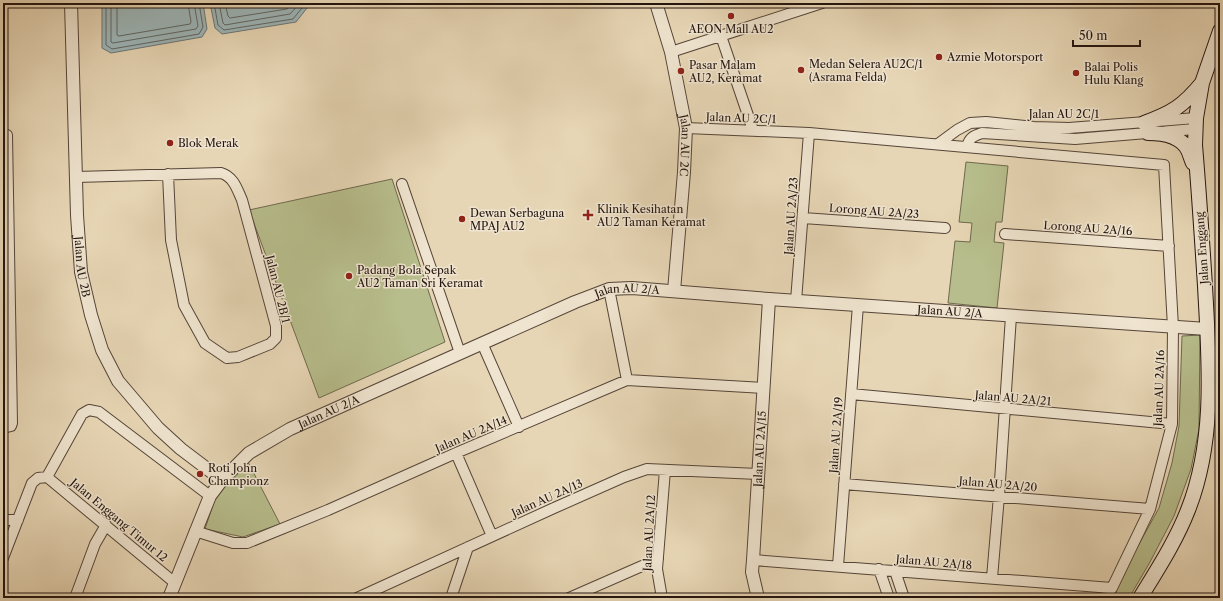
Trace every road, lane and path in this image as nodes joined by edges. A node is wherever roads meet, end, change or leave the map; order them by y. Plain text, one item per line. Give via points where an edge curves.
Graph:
1 (71, 3) edge
2 (656, 3) edge
3 (822, 3) edge
4 (721, 36) junction
5 (1218, 39) edge
6 (671, 52) junction
7 (1202, 83) junction
8 (1196, 123) junction
9 (686, 128) junction
10 (1146, 128) junction
11 (753, 130) junction
12 (809, 133) junction
13 (5, 135) edge
14 (938, 144) junction
15 (967, 147) junction
16 (1164, 165) joint
17 (168, 174) junction
18 (76, 177) junction
19 (1198, 178) junction
20 (402, 184) dead end
21 (803, 218) junction
22 (945, 228) dead end
23 (1005, 234) dead end
24 (1169, 246) junction
25 (610, 289) junction
26 (674, 291) junction
27 (770, 299) junction
28 (796, 301) junction
29 (858, 305) junction
30 (1011, 316) junction
31 (1173, 327) junction
32 (1207, 329) junction
33 (482, 343) junction
34 (460, 353) junction
35 (7, 356) edge
36 (628, 380) junction
37 (764, 388) junction
38 (851, 394) junction
39 (1004, 409) junction
40 (1172, 424) junction
41 (520, 427) junction
42 (3, 428) edge
43 (456, 453) junction
44 (665, 470) junction
45 (758, 474) junction
46 (47, 477) junction
47 (222, 480) junction
48 (844, 484) junction
49 (210, 496) junction
50 (999, 496) junction
51 (1150, 509) junction
52 (3, 520) edge
53 (18, 520) junction
54 (106, 524) junction
55 (195, 532) junction
56 (492, 536) junction
57 (468, 547) junction
58 (3, 558) edge
59 (658, 559) junction
60 (753, 560) junction
61 (838, 566) junction
62 (879, 569) junction
63 (895, 571) junction
64 (992, 578) junction
65 (175, 583) junction
66 (1112, 588) junction
67 (75, 598) edge
68 (169, 598) edge
69 (358, 598) edge
70 (451, 598) edge
71 (569, 598) edge
72 (662, 598) edge
73 (758, 598) edge
74 (889, 598) edge
75 (904, 598) edge
76 (1105, 598) edge
77 (1140, 598) edge

1 - 18 street, Jalan AU 2B
2 - 6 street, Jalan AU 2C
3 - 4 street
4 - 6 street
4 - 11 street
5 - 7 main road, Jalan Enggang
6 - 9 street, Jalan AU 2C
7 - 8 main road, Jalan Enggang
7 - 10 main road via 1192,95
8 - 10 street, Jalan AU 2C/1
8 - 19 main road, Jalan Enggang
9 - 11 street, Jalan AU 2C/1
9 - 26 street, Jalan AU 2C
10 - 14 street, Jalan AU 2C/1 via 1034,128 986,122 970,123
10 - 15 street, Jalan AU 2C/1 via 1074,139 982,133 969,140
10 - 19 main road via 1181,142 1188,149
11 - 12 street, Jalan AU 2C/1
12 - 14 street, Jalan AU 2C/1
12 - 21 street, Jalan AU 2A/23
13 - 35 street
14 - 15 street, Jalan AU 2C/1
15 - 16 street, Jalan AU 2C/1
16 - 24 street, Jalan AU 2A/16
17 - 17 street, Jalan AU 2B/1 via 221,173 228,175 235,184 242,200 276,326 276,338 270,344 238,358 227,358 205,343 184,305 170,240
17 - 18 street, Jalan AU 2B/1
18 - 47 street, Jalan AU 2B via 81,272 102,350 118,381 158,428
19 - 32 main road, Jalan Enggang
20 - 34 street
21 - 22 street, Lorong AU 2A/23
21 - 28 street, Jalan AU 2A/23
23 - 24 street, Lorong AU 2A/16
24 - 31 street, Jalan AU 2A/16
25 - 26 street, Jalan AU 2/A
25 - 33 street, Jalan AU 2/A
25 - 36 street
26 - 27 street, Jalan AU 2/A
27 - 28 street, Jalan AU 2/A
27 - 37 street, Jalan AU 2A/15
28 - 29 street, Jalan AU 2/A
29 - 30 street, Jalan AU 2/A
29 - 38 street, Jalan AU 2A/19
30 - 31 street, Jalan AU 2/A
30 - 39 street
31 - 32 street, Jalan AU 2/A
31 - 40 street, Jalan AU 2A/16
32 - 77 main road, Jalan Enggang via 1208,427 1203,458 1188,511
33 - 34 street, Jalan AU 2/A
33 - 41 street
34 - 47 street, Jalan AU 2/A via 290,429 249,453
35 - 42 street via 12,422 11,426
36 - 37 street, Jalan AU 2A/14
36 - 41 street, Jalan AU 2A/14
37 - 45 street, Jalan AU 2A/15
38 - 39 street, Jalan AU 2A/21
38 - 48 street, Jalan AU 2A/19
39 - 40 street, Jalan AU 2A/21
39 - 50 street
40 - 51 street, Jalan AU 2A/16
41 - 43 street, Jalan AU 2A/14
43 - 55 street, Jalan AU 2A/14 via 247,543 233,543
43 - 56 street
44 - 45 street, Jalan AU 2A/13
44 - 56 street, Jalan AU 2A/13 via 647,469 624,477
44 - 59 street, Jalan AU 2A/12
45 - 60 street, Jalan AU 2A/15
46 - 49 street via 82,414 89,410 99,412
46 - 53 street via 38,478 32,483
46 - 54 street, Jalan Enggang Timur 12
47 - 49 street, Jalan AU 2/A
48 - 50 street, Jalan AU 2A/20
48 - 61 street, Jalan AU 2A/19
49 - 55 street, Jalan AU 2/A
50 - 51 street, Jalan AU 2A/20
50 - 64 street
51 - 66 street, Jalan AU 2A/16
52 - 53 street
53 - 58 street
54 - 65 street, Jalan Enggang Timur 12
54 - 67 street via 95,544
55 - 65 street, Jalan AU 2/A
56 - 57 street, Jalan AU 2A/13
57 - 69 street, Jalan AU 2A/13
57 - 70 street
59 - 71 street
59 - 72 street, Jalan AU 2A/12 via 657,569
60 - 61 street, Jalan AU 2A/18
60 - 73 street, Jalan AU 2A/15 via 752,572
61 - 62 street, Jalan AU 2A/18
62 - 63 street, Jalan AU 2A/18
62 - 74 street
63 - 64 street, Jalan AU 2A/18
63 - 75 street
64 - 66 street, Jalan AU 2A/18
65 - 68 street, Jalan AU 2/A
66 - 76 street, Jalan AU 2A/16

